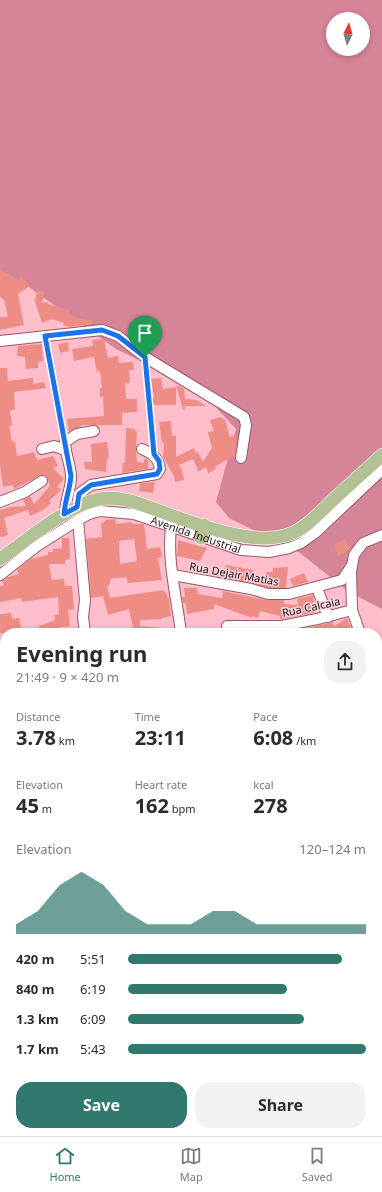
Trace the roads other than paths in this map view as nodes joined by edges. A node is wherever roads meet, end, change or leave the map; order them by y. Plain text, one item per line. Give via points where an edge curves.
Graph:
1 (0, 342) edge
2 (94, 431) dead end
3 (65, 446) junction
4 (42, 449) dead end
5 (142, 449) dead end
6 (382, 455) edge
7 (241, 458) dead end
8 (382, 470) edge
9 (42, 481) dead end
10 (0, 502) edge
11 (64, 514) junction
12 (77, 514) junction
13 (171, 527) junction
14 (202, 531) junction
15 (382, 535) edge
16 (0, 559) edge
17 (352, 565) junction
18 (0, 574) edge
19 (173, 576) junction
20 (317, 588) junction
21 (352, 610) junction
22 (328, 617) junction
23 (227, 626) dead end
24 (84, 628) edge
25 (180, 628) edge
26 (358, 628) edge

1 - 7 street via 102,330 118,336 145,357 244,417 246,425
2 - 3 street via 77,434
3 - 4 street
3 - 11 street via 71,476
5 - 12 street via 154,454 159,461 160,469 157,474 91,485 79,494
6 - 14 main road, Avenida Industrial via 317,515 290,534 264,538
8 - 14 street, Avenida Industrial via 315,533 289,548 269,552 241,550
9 - 10 street via 25,492
11 - 12 main road, Avenida Industrial
11 - 16 main road, Avenida Industrial
12 - 13 street, Avenida Industrial via 109,511 134,514
12 - 14 main road, Avenida Industrial via 100,499 131,500
12 - 18 street, Avenida Industrial
12 - 24 street via 85,600 82,617
13 - 14 street, Avenida Industrial
13 - 19 street
15 - 17 street via 364,543 354,555
17 - 20 street, Rua Dejair Matias via 342,580
17 - 21 street
19 - 20 street, Rua Dejair Matias via 268,594 289,594
19 - 25 street
20 - 22 street
21 - 22 street, Rua Calcaia
21 - 26 street
22 - 23 street, Rua Calcaia via 282,626

